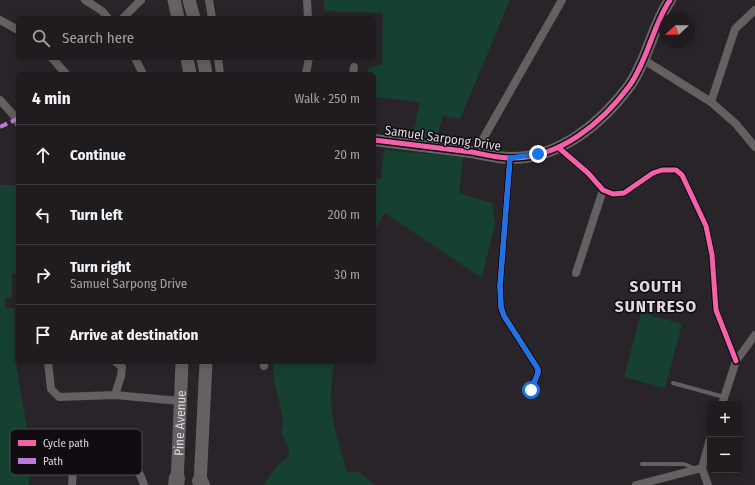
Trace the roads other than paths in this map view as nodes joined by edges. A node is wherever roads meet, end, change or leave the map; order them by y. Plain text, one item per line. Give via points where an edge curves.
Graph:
1 (85, 0) edge
2 (141, 0) edge
3 (174, 0) edge
4 (189, 0) edge
5 (209, 0) edge
6 (306, 0) edge
7 (562, 0) edge
8 (670, 0) edge
9 (755, 10) edge
10 (106, 16) edge
11 (125, 16) edge
12 (178, 16) edge
13 (193, 16) edge
14 (212, 16) edge
15 (308, 16) edge
16 (0, 20) edge
17 (16, 29) edge
18 (54, 60) edge
19 (136, 60) edge
20 (187, 60) edge
21 (203, 60) edge
22 (218, 60) edge
23 (309, 60) edge
24 (644, 60) junction
25 (64, 72) edge
26 (142, 72) edge
27 (190, 72) edge
28 (206, 72) edge
29 (220, 72) edge
30 (306, 72) edge
31 (0, 100) edge
32 (711, 102) junction
33 (16, 118) edge
34 (376, 140) edge
35 (755, 147) edge
36 (559, 148) junction
37 (475, 153) junction
38 (510, 158) junction
39 (603, 190) junction
40 (576, 273) dead end
41 (755, 335) edge
42 (736, 361) junction
43 (48, 364) edge
44 (118, 364) edge
45 (182, 364) edge
46 (206, 364) edge
47 (673, 383) dead end
48 (531, 390) dead end
49 (115, 395) junction
50 (180, 401) junction
51 (723, 401) edge
52 (707, 447) edge
53 (642, 464) dead end
54 (699, 469) junction
55 (73, 475) edge
56 (140, 475) edge
57 (177, 483) edge
58 (201, 484) edge
59 (72, 485) edge
60 (144, 485) edge
61 (636, 485) edge
62 (709, 485) edge

1 - 10 street
2 - 11 street
3 - 12 main road
4 - 13 main road
5 - 14 street
6 - 15 street
7 - 37 street
8 - 24 street, Samuel Sarpong Drive
9 - 32 street via 740,23 731,37
16 - 17 street
18 - 25 street
19 - 26 street
20 - 27 main road
21 - 28 main road
22 - 29 street
23 - 30 street
24 - 32 street
24 - 36 street, Samuel Sarpong Drive via 630,84 609,111 591,127
31 - 33 street
32 - 35 street via 736,124
34 - 37 street, Samuel Sarpong Drive
36 - 38 street, Samuel Sarpong Drive
36 - 39 street
37 - 38 street, Samuel Sarpong Drive
38 - 48 street via 500,286 501,307 538,369
39 - 40 street
39 - 42 street via 614,194 624,193 644,177 662,170 676,170 682,175 706,226 712,255 716,310
41 - 42 street
42 - 51 street
43 - 49 street via 51,390 59,397
44 - 49 street via 122,367
45 - 50 main road, Pine Avenue
46 - 58 main road
47 - 51 lane
49 - 50 street
50 - 57 main road, Pine Avenue
52 - 54 street
53 - 54 lane via 684,464
54 - 61 street
54 - 62 street
55 - 59 street
56 - 60 street

